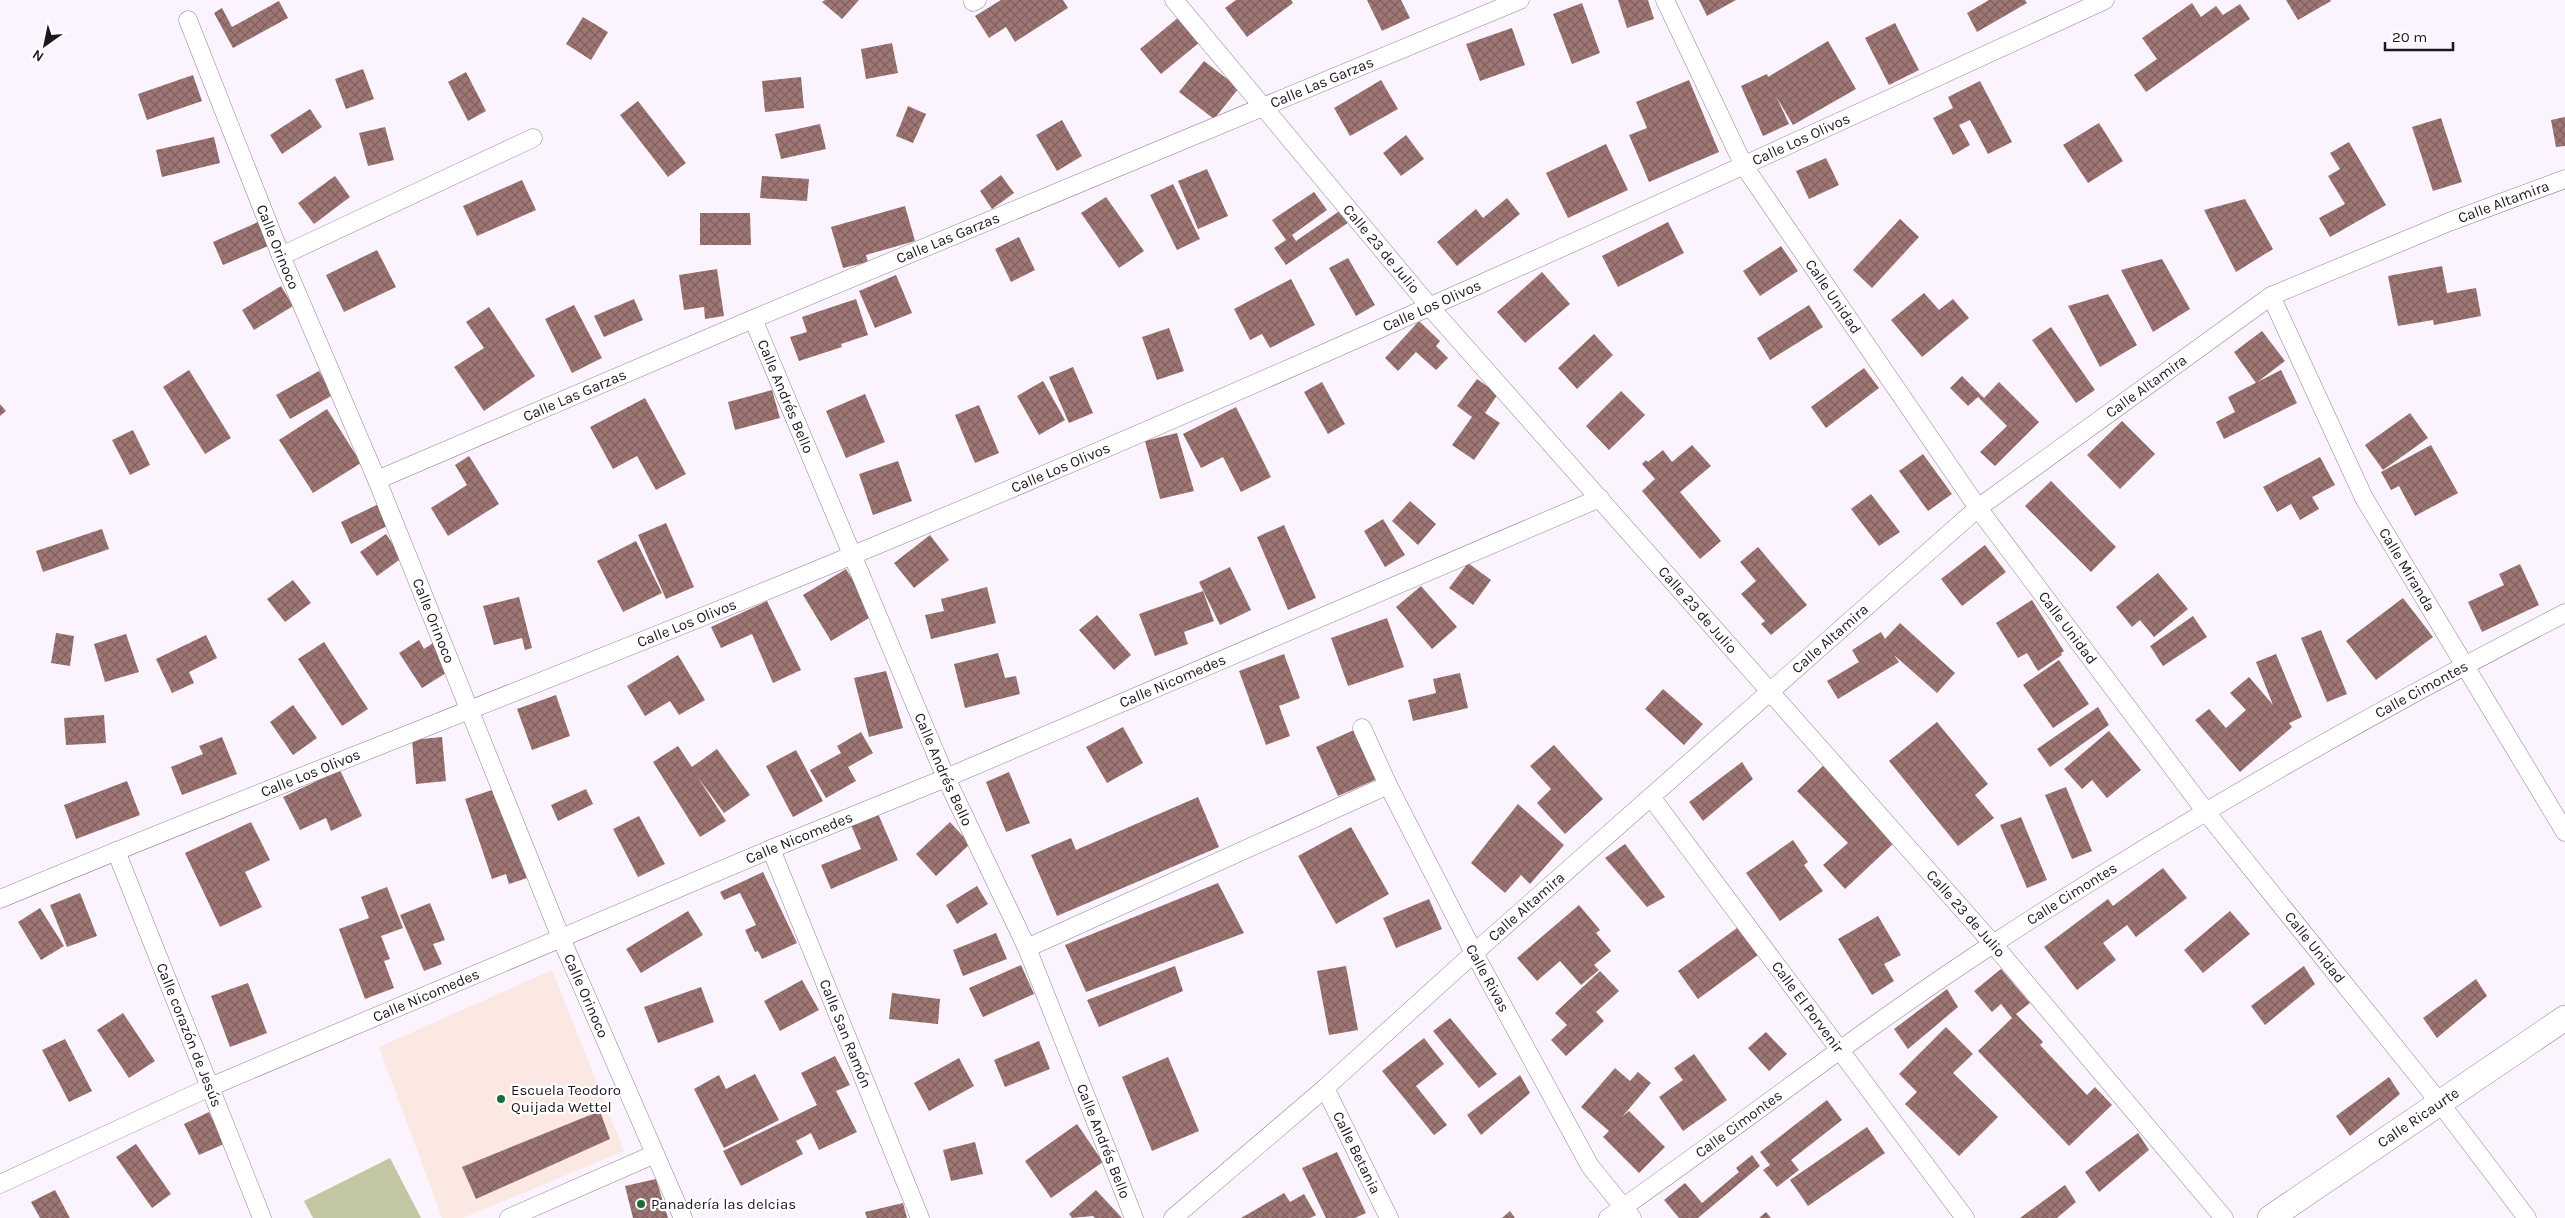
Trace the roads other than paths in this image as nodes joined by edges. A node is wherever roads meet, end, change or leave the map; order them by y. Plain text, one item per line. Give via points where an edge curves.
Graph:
1 (1174, 0) edge
2 (1520, 0) edge
3 (1665, 0) edge
4 (2105, 0) edge
5 (188, 20) dead end
6 (1263, 108) junction
7 (533, 138) dead end
8 (1744, 166) junction
9 (2565, 179) edge
10 (281, 256) junction
11 (2271, 296) junction
12 (1430, 307) junction
13 (753, 319) junction
14 (377, 480) junction
15 (1600, 498) junction
16 (1978, 508) junction
17 (854, 555) junction
18 (2565, 613) edge
19 (2464, 665) junction
20 (1771, 693) junction
21 (471, 709) junction
22 (1362, 728) dead end
23 (946, 778) junction
24 (1388, 785) junction
25 (1651, 797) junction
26 (2206, 812) junction
27 (2565, 832) edge
28 (771, 849) junction
29 (116, 851) junction
30 (0, 899) edge
31 (562, 938) junction
32 (1993, 944) junction
33 (1027, 948) junction
34 (1474, 953) junction
35 (2565, 1018) edge
36 (1840, 1048) junction
37 (210, 1087) junction
38 (1325, 1088) junction
39 (2440, 1103) junction
40 (655, 1154) junction
41 (0, 1184) edge
42 (1627, 1213) edge
43 (262, 1218) edge
44 (509, 1218) edge
45 (683, 1218) edge
46 (920, 1218) edge
47 (1134, 1218) edge
48 (1173, 1218) edge
49 (1389, 1218) edge
50 (1608, 1218) edge
51 (1965, 1218) edge
52 (2224, 1218) edge
53 (2270, 1218) edge
54 (2527, 1218) edge

1 - 6 street, Calle 23 de Julio
2 - 6 street, Calle Las Garzas
3 - 8 street, Calle Unidad
4 - 8 street, Calle Los Olivos
5 - 10 street, Calle Orinoco
6 - 12 street, Calle 23 de Julio
6 - 13 street, Calle Las Garzas
7 - 10 street
8 - 12 street, Calle Los Olivos
8 - 16 street, Calle Unidad
9 - 11 street, Calle Altamira via 2449,222
10 - 14 street, Calle Orinoco
11 - 16 street, Calle Altamira
11 - 19 street, Calle Miranda via 2364,498
12 - 15 street, Calle 23 de Julio
12 - 17 street, Calle Los Olivos
13 - 14 street, Calle Las Garzas
13 - 17 street, Calle Andrés Bello
14 - 21 street, Calle Orinoco
15 - 20 street, Calle 23 de Julio
15 - 23 street, Calle Nicomedes
16 - 20 street, Calle Altamira
16 - 26 street, Calle Unidad
17 - 21 street, Calle Los Olivos
17 - 23 street, Calle Andrés Bello
18 - 19 street, Calle Cimontes
19 - 26 street, Calle Cimontes
19 - 27 street, Calle Miranda
20 - 25 street, Calle Altamira
20 - 32 street, Calle 23 de Julio
21 - 29 street, Calle Los Olivos
21 - 31 street, Calle Orinoco
22 - 24 street, Calle Rivas
23 - 28 street, Calle Nicomedes
23 - 33 street, Calle Andrés Bello
24 - 33 street
24 - 34 street, Calle Rivas
25 - 34 street, Calle Altamira
25 - 36 street, Calle El Porvenir
26 - 32 street, Calle Cimontes
26 - 39 street, Calle Unidad
28 - 31 street, Calle Nicomedes
28 - 46 street, Calle San Ramón
29 - 30 street, Calle Los Olivos
29 - 37 street, Calle corazón de Jesús
31 - 37 street, Calle Nicomedes
31 - 40 street, Calle Orinoco
32 - 36 street, Calle Cimontes
32 - 52 street, Calle 23 de Julio
33 - 47 street, Calle Andrés Bello
34 - 38 street, Calle Altamira
34 - 42 street, Calle Rivas via 1590,1166
35 - 39 street, Calle Ricaurte
36 - 42 street, Calle Cimontes
36 - 51 street, Calle El Porvenir
37 - 41 street, Calle Nicomedes
37 - 43 street, Calle corazón de Jesús
38 - 48 street, Calle Altamira
38 - 49 street, Calle Betania
39 - 53 street, Calle Ricaurte
39 - 54 street, Calle Unidad
40 - 44 street
40 - 45 street, Calle Orinoco
42 - 50 street, Calle Cimontes

